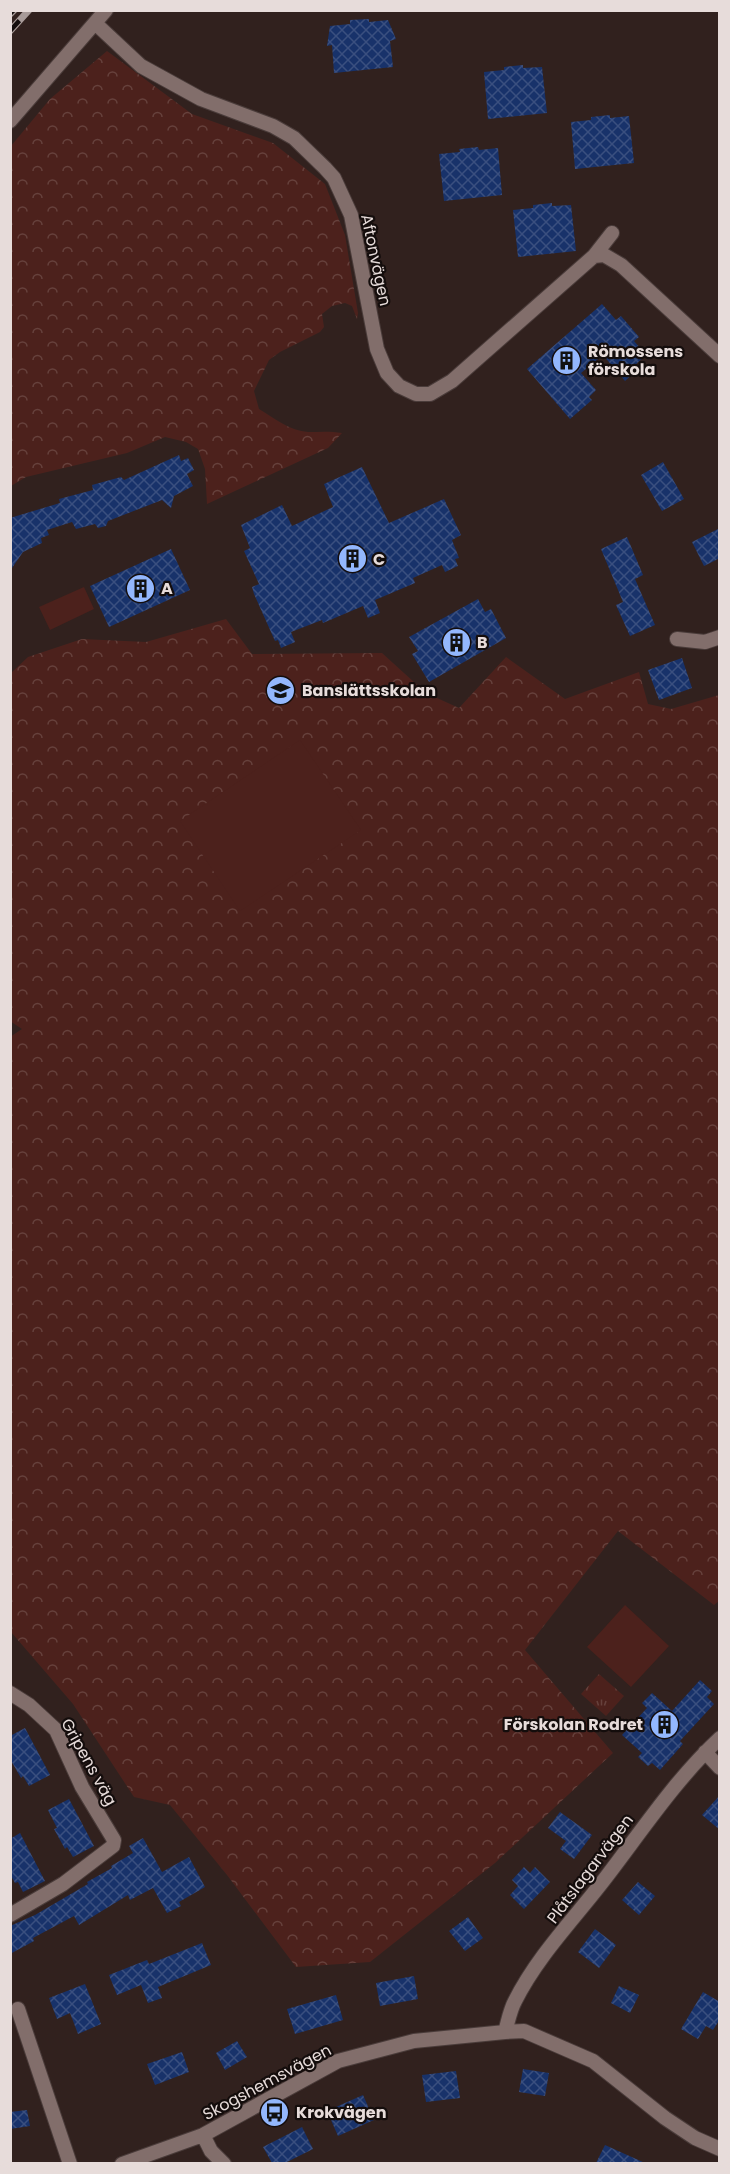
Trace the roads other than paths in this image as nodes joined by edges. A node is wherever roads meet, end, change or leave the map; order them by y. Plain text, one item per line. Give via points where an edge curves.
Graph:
1 (106, 10) edge
2 (95, 22) junction
3 (10, 121) edge
4 (612, 233) dead end
5 (594, 256) junction
6 (720, 356) edge
7 (720, 637) edge
8 (677, 639) dead end
9 (10, 1694) edge
10 (720, 1738) edge
11 (705, 1752) junction
12 (720, 1768) edge
13 (10, 1915) edge
14 (18, 2009) dead end
15 (506, 2032) junction
16 (203, 2135) junction
17 (720, 2149) edge
18 (70, 2163) edge
19 (122, 2163) edge
20 (224, 2163) edge

1 - 2 street
2 - 3 street
2 - 5 street, Aftonvägen via 141,66 201,99 294,138 334,178 351,215 377,349 387,373 409,392 430,394 452,381
4 - 5 street, Aftonvägen
5 - 6 street via 604,255 621,265
7 - 8 street via 705,642
9 - 13 street, Gripens väg via 29,1705 56,1730 82,1787 114,1840 113,1846 63,1884
10 - 11 street, Plåtslagarvägen
11 - 12 street
11 - 15 street, Plåtslagarvägen via 534,1968 514,2003
14 - 18 street
15 - 16 street, Skogshemsvägen via 414,2041 338,2061
15 - 17 street, Skogshemsvägen via 524,2031 593,2061 665,2118
16 - 19 street, Skogshemsvägen
16 - 20 street via 211,2151

